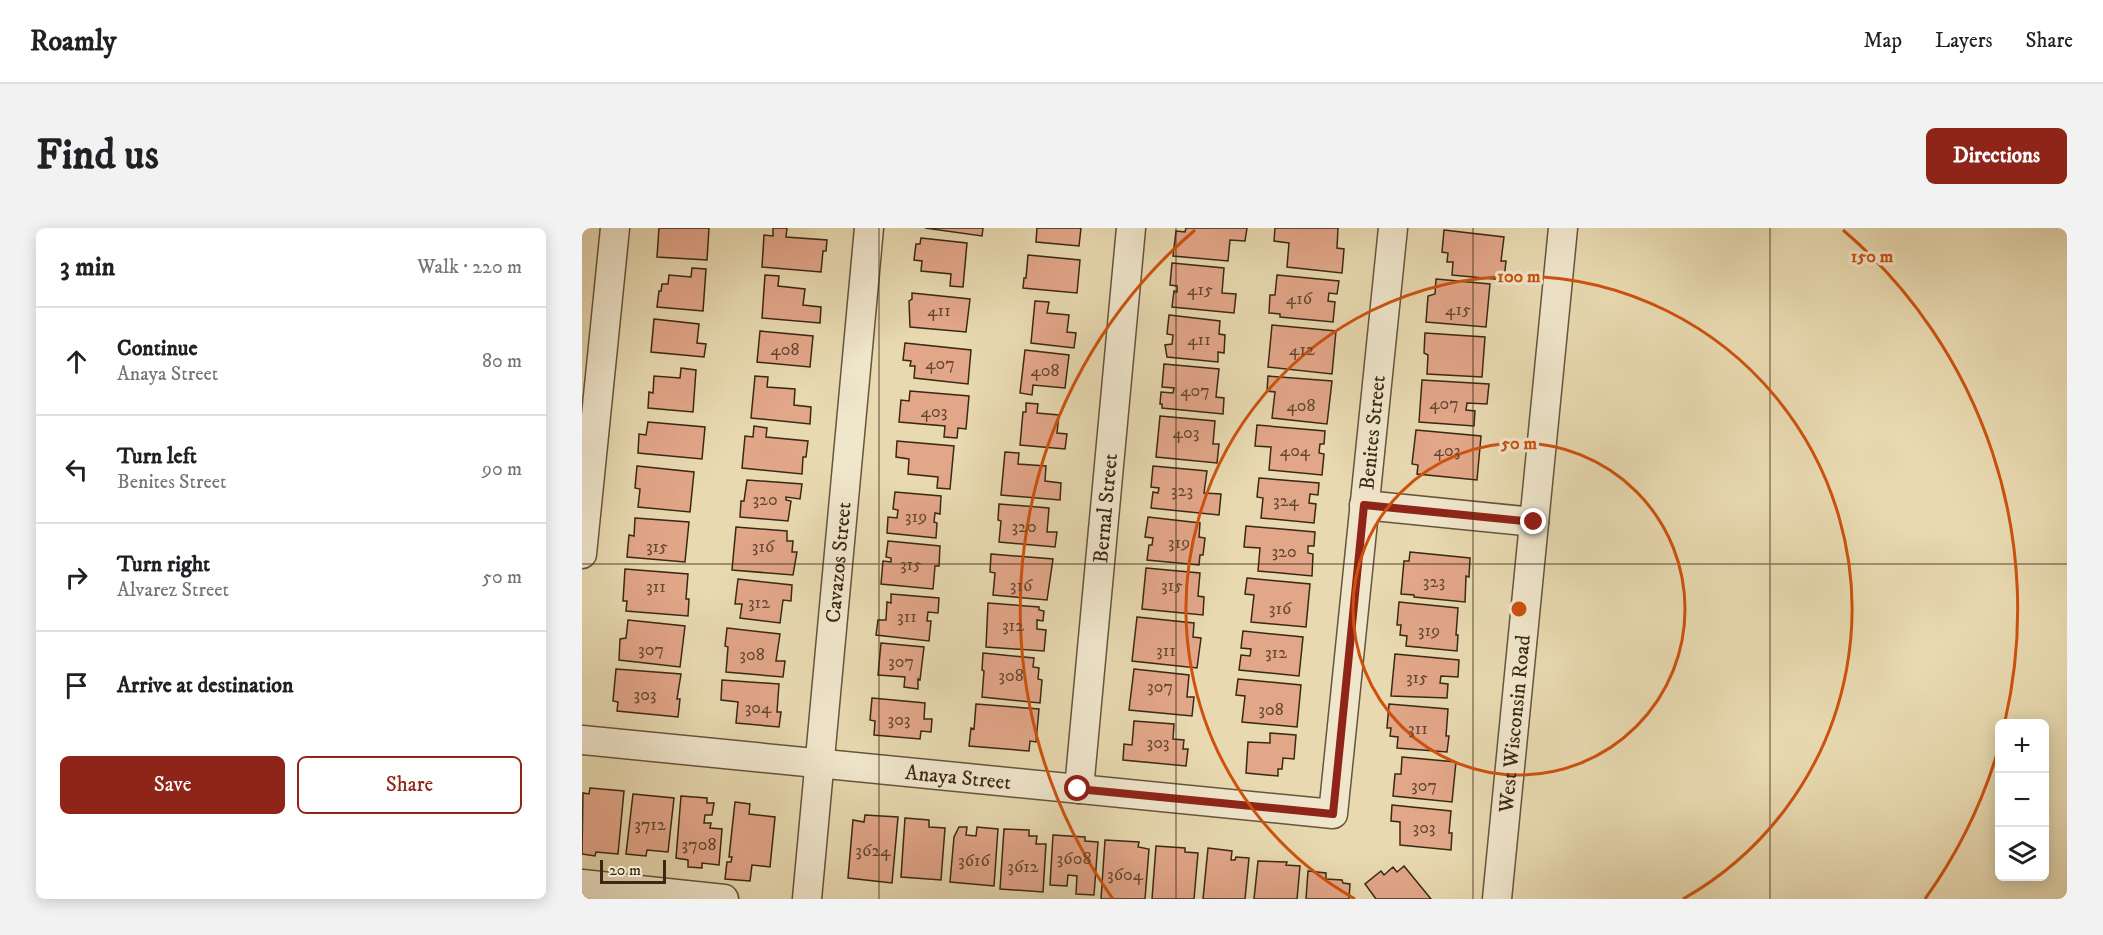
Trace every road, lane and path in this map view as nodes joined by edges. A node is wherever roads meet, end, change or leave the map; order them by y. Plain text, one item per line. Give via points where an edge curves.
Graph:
1 (615, 228) edge
2 (869, 228) edge
3 (1131, 228) edge
4 (1393, 228) edge
5 (1563, 228) edge
6 (1364, 505) junction
7 (1534, 522) junction
8 (582, 554) edge
9 (582, 740) edge
10 (818, 762) junction
11 (1078, 789) junction
12 (1333, 814) joint
13 (582, 884) edge
14 (724, 899) edge
15 (807, 899) edge
16 (1497, 899) edge

1 - 8 street
2 - 10 street, Cavazos Street
3 - 11 street, Bernal Street
4 - 6 street, Benites Street
5 - 7 street, West Wisconsin Road
6 - 7 street
6 - 12 street, Benites Street
7 - 16 street, West Wisconsin Road
9 - 10 street, Anaya Street
10 - 11 street, Anaya Street
10 - 15 street, Cavazos Street
11 - 12 street, Anaya Street
13 - 14 street

